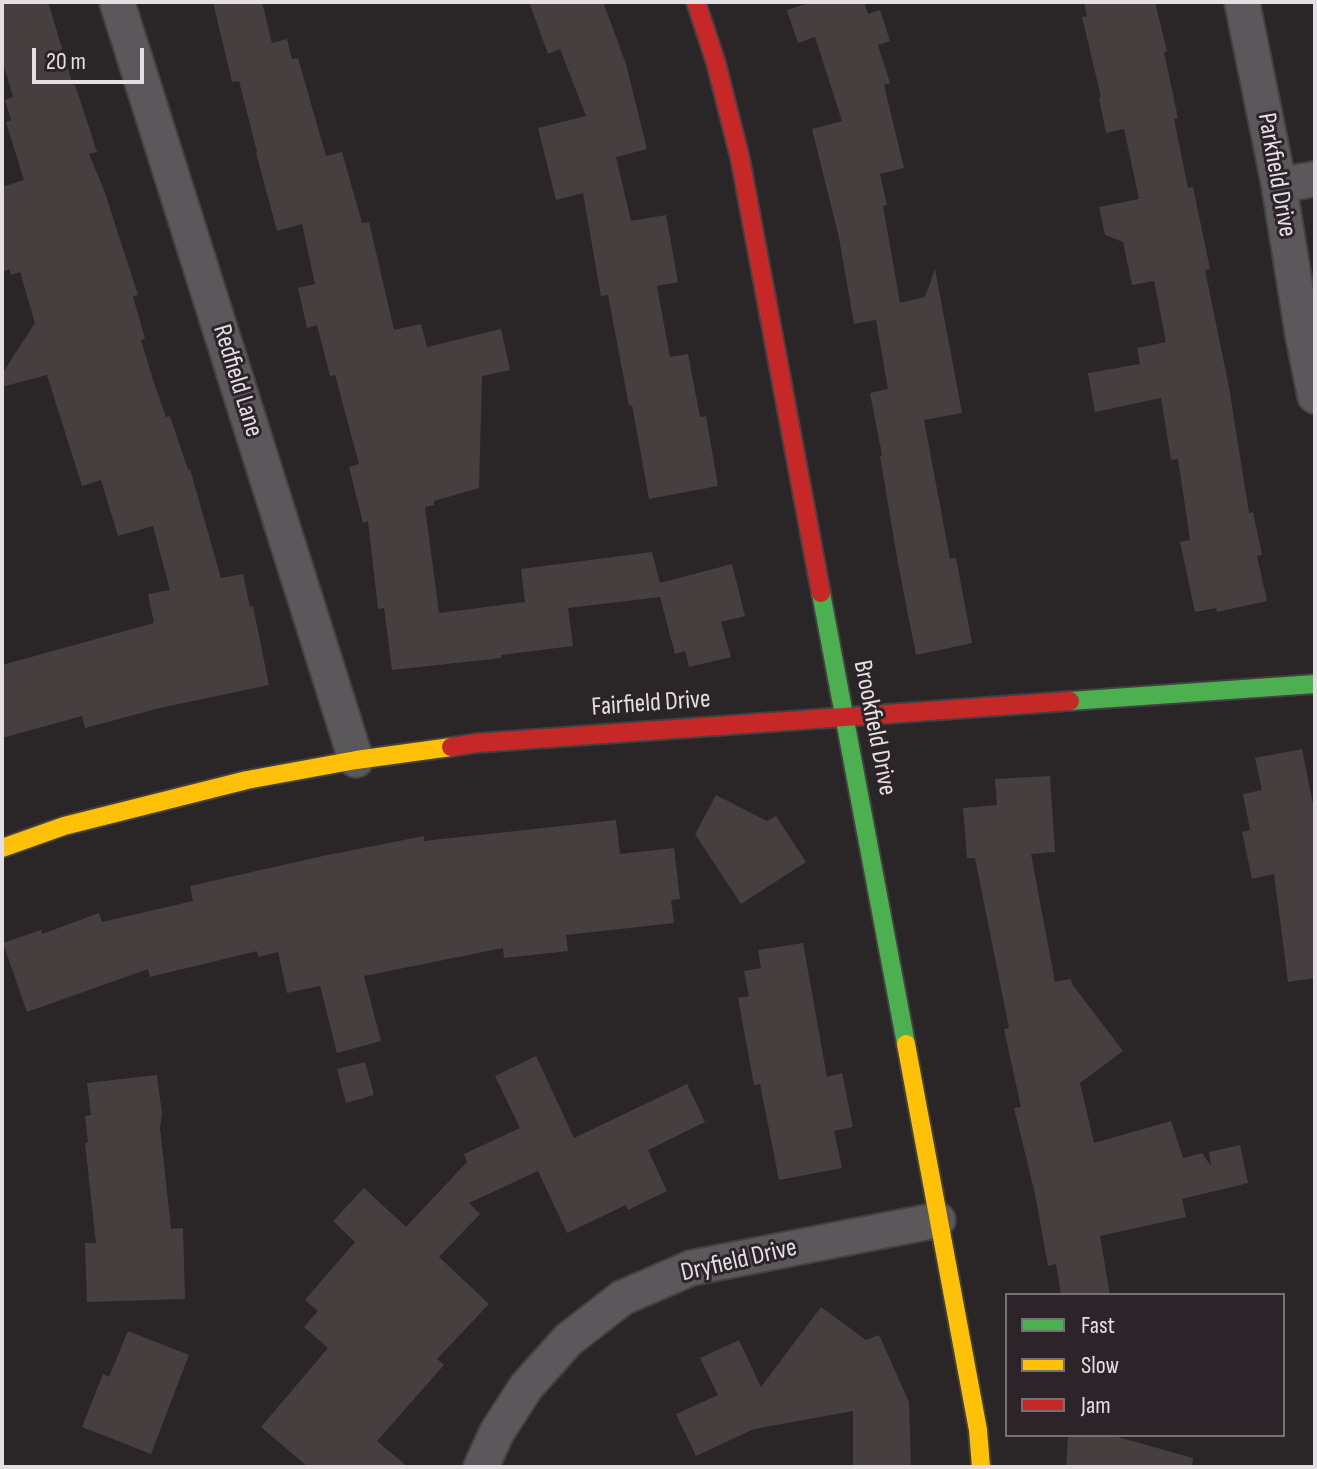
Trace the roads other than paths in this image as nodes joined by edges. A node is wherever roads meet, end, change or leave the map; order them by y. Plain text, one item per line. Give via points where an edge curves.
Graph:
1 (117, 2) edge
2 (696, 2) edge
3 (1242, 2) edge
4 (1315, 179) edge
5 (1279, 185) junction
6 (1315, 396) edge
7 (1315, 684) edge
8 (845, 716) junction
9 (356, 760) junction
10 (2, 848) edge
11 (938, 1220) junction
12 (481, 1467) edge
13 (981, 1467) edge

1 - 9 street, Redfield Lane
2 - 8 street, Brookfield Drive via 740,158
3 - 5 street, Parkfield Drive
4 - 5 street
5 - 6 street, Parkfield Drive
7 - 8 street, Fairfield Drive
8 - 9 street, Fairfield Drive via 477,743
8 - 11 street, Brookfield Drive
9 - 10 street, Fairfield Drive via 247,780 64,826
11 - 12 street, Dryfield Drive via 691,1268 622,1298 568,1340 526,1387
11 - 13 street, Brookfield Drive

